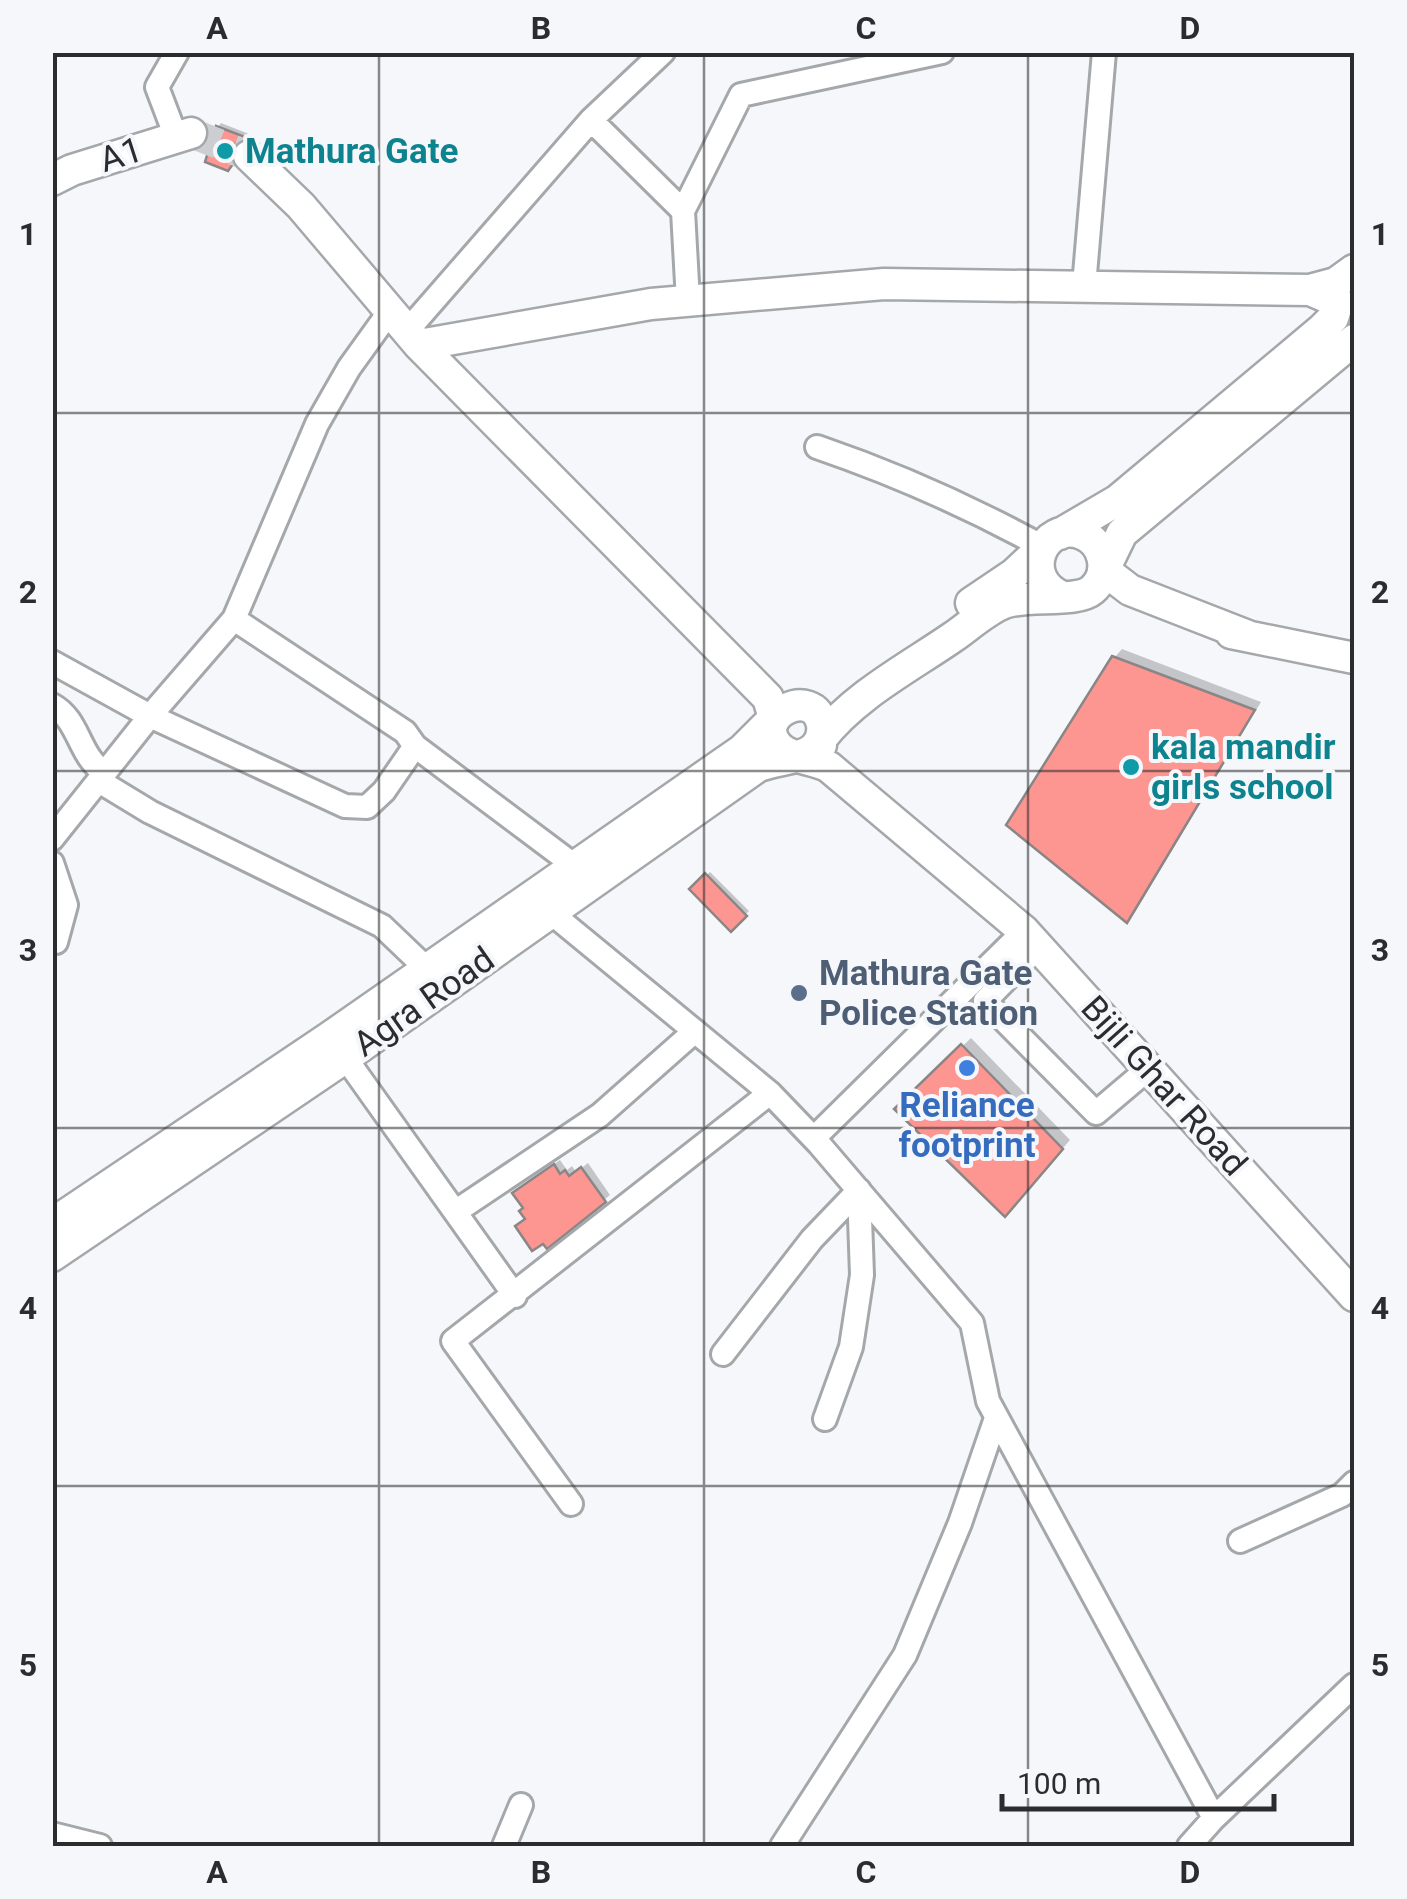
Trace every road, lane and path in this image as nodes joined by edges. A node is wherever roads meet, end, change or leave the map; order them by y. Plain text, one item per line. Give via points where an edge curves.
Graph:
1 (177, 52) edge
2 (663, 52) edge
3 (942, 52) edge
4 (1104, 52) edge
5 (590, 120) junction
6 (184, 135) joint
7 (249, 156) tunnel mouth
8 (52, 180) edge
9 (684, 211) junction
10 (1084, 286) junction
11 (1343, 289) edge
12 (688, 301) junction
13 (406, 329) junction
14 (1354, 340) edge
15 (817, 447) dead end
16 (1052, 540) junction
17 (1104, 570) junction
18 (1068, 598) junction
19 (234, 619) junction
20 (1248, 636) junction
21 (1354, 658) edge
22 (52, 662) edge
23 (52, 704) edge
24 (785, 707) junction
25 (150, 716) junction
26 (416, 746) junction
27 (816, 754) junction
28 (102, 777) junction
29 (52, 839) edge
30 (52, 863) edge
31 (575, 866) junction
32 (550, 912) junction
33 (1031, 939) junction
34 (56, 942) dead end
35 (427, 969) junction
36 (695, 1031) junction
37 (338, 1047) junction
38 (1148, 1068) junction
39 (770, 1093) junction
40 (814, 1138) junction
41 (858, 1190) junction
42 (456, 1212) junction
43 (52, 1224) edge
44 (52, 1256) edge
45 (515, 1296) junction
46 (1354, 1296) edge
47 (722, 1354) dead end
48 (996, 1418) junction
49 (825, 1419) dead end
50 (1354, 1483) edge
51 (572, 1504) dead end
52 (1240, 1541) dead end
53 (1354, 1685) edge
54 (521, 1805) dead end
55 (1214, 1818) junction
56 (52, 1834) edge
57 (1194, 1845) edge
58 (100, 1846) edge
59 (504, 1846) edge
60 (782, 1846) edge

1 - 6 street via 157,88
2 - 5 street
3 - 9 street via 741,95
4 - 10 street
5 - 9 street
5 - 13 street
6 - 8 main road, A1
7 - 13 main road
9 - 12 street
10 - 11 main road
10 - 12 main road via 884,284
11 - 16 main road, Agra Road via 1322,330 1118,500
12 - 13 main road
13 - 19 street via 349,368 317,424
13 - 24 main road
14 - 17 main road via 1122,533
15 - 16 street
16 - 17 main road via 1072,532 1092,540
16 - 18 main road via 1040,577
16 - 24 main road, Agra Road via 1014,574 838,691
17 - 18 main road via 1094,590
17 - 20 main road, Agra Road via 1130,590
18 - 20 main road, Agra Road via 1105,600 1170,625
18 - 27 main road, Agra Road via 1000,604 844,713
19 - 25 street
19 - 26 street via 406,732
20 - 21 main road, Agra Road
22 - 25 street
23 - 28 street
24 - 27 main road via 816,713
24 - 27 main road via 772,726 776,743 789,754
24 - 31 main road, Agra Road via 742,750
25 - 26 street via 345,806 368,806
25 - 28 street
26 - 31 street
27 - 32 main road, Agra Road via 758,767
27 - 33 main road, Bijli Ghar Road
28 - 29 street
28 - 35 street via 150,812 382,926
30 - 34 street via 66,905
31 - 35 main road, Agra Road
32 - 36 street
32 - 37 main road, Agra Road
33 - 38 main road, Bijli Ghar Road
33 - 38 street via 986,1000 1096,1112
33 - 40 street
35 - 37 main road, Agra Road
36 - 39 street
36 - 42 street via 600,1115
37 - 42 street
37 - 43 main road, Agra Road
37 - 44 main road, Agra Road
38 - 46 main road, Bijli Ghar Road
39 - 40 street
39 - 45 street
40 - 41 street
41 - 47 street
41 - 48 street via 972,1323
41 - 49 street via 862,1275 851,1347
42 - 45 street
45 - 51 street via 453,1341
48 - 55 street
48 - 60 street via 905,1655
50 - 52 street via 1342,1495
53 - 55 street
54 - 59 street
55 - 57 street
56 - 58 street

